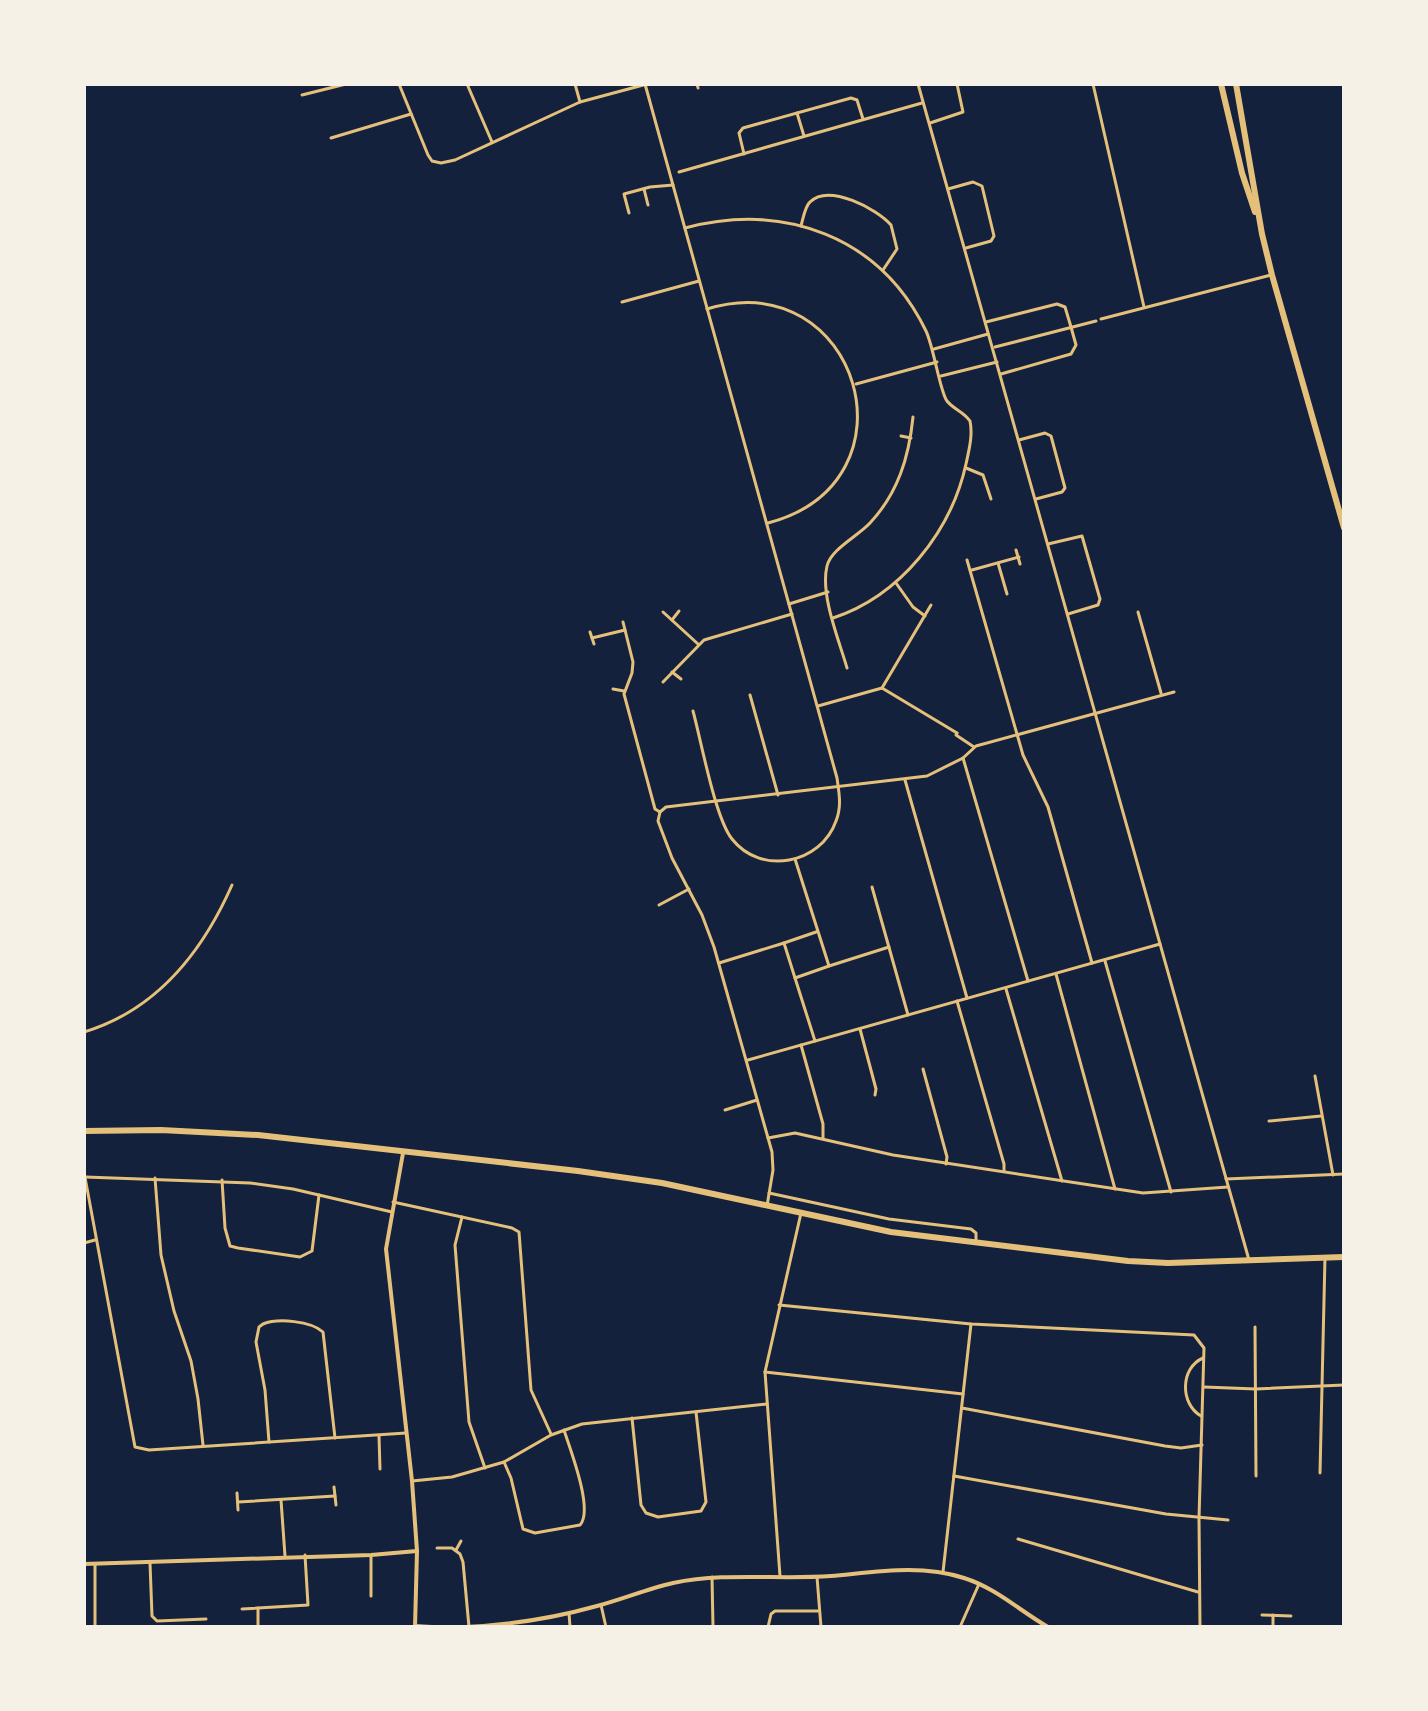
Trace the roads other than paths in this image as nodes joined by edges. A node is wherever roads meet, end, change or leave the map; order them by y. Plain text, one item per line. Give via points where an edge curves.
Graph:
1 (346, 84) edge
2 (399, 84) edge
3 (467, 84) edge
4 (575, 84) edge
5 (645, 84) edge
6 (918, 84) edge
7 (957, 84) edge
8 (1093, 84) edge
9 (1221, 84) edge
10 (1236, 84) edge
11 (302, 95) dead end
12 (580, 102) junction
13 (923, 103) junction
14 (797, 113) junction
15 (411, 114) junction
16 (863, 119) junction
17 (929, 123) junction
18 (804, 136) junction
19 (331, 138) dead end
20 (492, 142) junction
21 (744, 154) junction
22 (670, 174) junction
23 (673, 185) junction
24 (644, 189) junction
25 (948, 189) junction
26 (648, 205) dead end
27 (629, 213) dead end
28 (801, 226) junction
29 (685, 228) junction
30 (1262, 234) junction
31 (965, 248) junction
32 (882, 271) junction
33 (1272, 275) junction
34 (699, 280) junction
35 (622, 302) dead end
36 (1144, 307) junction
37 (707, 309) junction
38 (986, 322) junction
39 (1071, 327) junction
40 (989, 334) junction
41 (993, 348) junction
42 (934, 349) junction
43 (937, 362) junction
44 (997, 362) junction
45 (1001, 374) junction
46 (941, 376) junction
47 (854, 385) junction
48 (913, 417) dead end
49 (901, 436) dead end
50 (911, 438) junction
51 (1019, 440) junction
52 (965, 468) junction
53 (991, 499) dead end
54 (1035, 499) junction
55 (767, 523) junction
56 (1344, 528) edge
57 (1048, 544) junction
58 (1016, 550) dead end
59 (1019, 557) junction
60 (967, 560) dead end
61 (998, 563) junction
62 (1020, 564) dead end
63 (970, 571) junction
64 (895, 582) junction
65 (828, 592) junction
66 (1007, 594) dead end
67 (789, 604) junction
68 (931, 605) dead end
69 (679, 611) dead end
70 (663, 612) dead end
71 (1138, 612) dead end
72 (792, 614) junction
73 (1068, 614) junction
74 (925, 616) junction
75 (833, 618) junction
76 (672, 620) junction
77 (623, 622) dead end
78 (625, 630) junction
79 (590, 632) dead end
80 (592, 638) junction
81 (594, 644) dead end
82 (698, 644) junction
83 (853, 654) dead end
84 (844, 656) junction
85 (847, 668) dead end
86 (672, 672) junction
87 (681, 679) dead end
88 (663, 682) dead end
89 (882, 688) junction
90 (613, 689) dead end
91 (624, 691) junction
92 (1174, 692) dead end
93 (750, 695) dead end
94 (1161, 695) junction
95 (818, 706) junction
96 (693, 711) dead end
97 (1096, 713) junction
98 (1017, 735) junction
99 (974, 747) junction
100 (963, 758) junction
101 (905, 780) junction
102 (839, 788) junction
103 (778, 795) junction
104 (717, 802) junction
105 (660, 812) junction
106 (795, 859) junction
107 (232, 885) dead end
108 (872, 887) dead end
109 (689, 889) junction
110 (659, 905) dead end
111 (816, 932) junction
112 (784, 943) junction
113 (1160, 944) junction
114 (889, 947) junction
115 (1105, 960) junction
116 (719, 963) junction
117 (1092, 963) junction
118 (829, 966) junction
119 (1056, 974) junction
120 (795, 978) junction
121 (1029, 981) junction
122 (1006, 987) junction
123 (967, 998) junction
124 (957, 1001) junction
125 (908, 1015) junction
126 (860, 1029) junction
127 (84, 1032) edge
128 (815, 1041) junction
129 (801, 1045) junction
130 (746, 1060) junction
131 (923, 1069) dead end
132 (1315, 1076) dead end
133 (875, 1095) dead end
134 (757, 1100) junction
135 (725, 1110) dead end
136 (1322, 1115) junction
137 (1269, 1121) dead end
138 (84, 1131) edge
139 (768, 1138) junction
140 (823, 1139) junction
141 (403, 1151) junction
142 (946, 1164) junction
143 (1003, 1172) junction
144 (1344, 1174) edge
145 (84, 1175) edge
146 (1333, 1175) junction
147 (155, 1178) junction
148 (1226, 1179) junction
149 (222, 1180) junction
150 (1062, 1181) junction
151 (1228, 1187) junction
152 (1115, 1189) junction
153 (1171, 1192) junction
154 (769, 1193) junction
155 (319, 1194) junction
156 (393, 1202) junction
157 (767, 1206) junction
158 (392, 1212) junction
159 (801, 1213) junction
160 (462, 1217) junction
161 (95, 1240) junction
162 (84, 1243) edge
163 (976, 1243) junction
164 (1325, 1257) junction
165 (1344, 1257) edge
166 (1249, 1260) junction
167 (779, 1305) junction
168 (971, 1324) junction
169 (1255, 1327) dead end
170 (1203, 1358) junction
171 (765, 1372) junction
172 (1344, 1385) edge
173 (1321, 1386) junction
174 (1203, 1387) junction
175 (1256, 1389) junction
176 (963, 1394) junction
177 (767, 1404) junction
178 (962, 1408) junction
179 (696, 1412) junction
180 (1203, 1417) junction
181 (632, 1418) junction
182 (564, 1430) junction
183 (408, 1433) junction
184 (551, 1435) junction
185 (379, 1436) junction
186 (335, 1438) junction
187 (269, 1442) junction
188 (203, 1445) junction
189 (1203, 1445) junction
190 (504, 1462) junction
191 (485, 1468) junction
192 (380, 1469) dead end
193 (1320, 1473) dead end
194 (954, 1476) junction
195 (1256, 1476) dead end
196 (412, 1481) junction
197 (334, 1487) dead end
198 (237, 1493) dead end
199 (335, 1496) junction
200 (281, 1500) junction
201 (238, 1502) junction
202 (336, 1505) dead end
203 (238, 1510) dead end
204 (1199, 1518) junction
205 (1228, 1520) dead end
206 (1018, 1539) dead end
207 (461, 1541) dead end
208 (437, 1548) dead end
209 (456, 1550) junction
210 (417, 1551) junction
211 (305, 1555) junction
212 (371, 1555) junction
213 (285, 1556) junction
214 (150, 1563) junction
215 (84, 1564) edge
216 (95, 1564) junction
217 (943, 1572) junction
218 (712, 1577) junction
219 (780, 1577) junction
220 (817, 1577) junction
221 (979, 1584) junction
222 (1198, 1592) junction
223 (371, 1596) dead end
224 (601, 1605) junction
225 (258, 1608) junction
226 (242, 1609) dead end
227 (819, 1611) junction
228 (569, 1613) junction
229 (1262, 1615) dead end
230 (1273, 1615) junction
231 (1291, 1616) dead end
232 (206, 1619) dead end
233 (498, 1626) edge
234 (95, 1627) edge
235 (258, 1627) edge
236 (415, 1627) edge
237 (432, 1627) edge
238 (467, 1627) edge
239 (570, 1627) edge
240 (606, 1627) edge
241 (713, 1627) edge
242 (768, 1627) edge
243 (821, 1627) edge
244 (960, 1627) edge
245 (1048, 1627) edge
246 (1200, 1627) edge
247 (1273, 1627) edge

1 - 11 street
2 - 15 street
3 - 20 street
4 - 12 street
5 - 12 street
5 - 22 street
6 - 13 street
7 - 17 street via 963,112
8 - 36 street
9 - 30 main road
10 - 30 main road
12 - 20 street
13 - 16 street
13 - 17 street
14 - 16 street via 854,98
14 - 18 street
14 - 21 street via 741,130
15 - 19 street
15 - 20 street via 432,161 455,160
16 - 18 street
17 - 25 street
18 - 21 street
21 - 22 street
22 - 23 street
23 - 24 street
23 - 29 street
24 - 26 street
24 - 27 street via 624,194
25 - 31 street
25 - 31 street via 973,182 982,186 994,236
28 - 29 street via 753,218
28 - 32 street via 844,243
28 - 32 street via 808,203 835,194 885,219 897,249
29 - 34 street
30 - 33 main road
31 - 38 street
32 - 42 street via 910,304
33 - 36 street
33 - 56 main road
34 - 35 street
34 - 37 street
36 - 39 street
37 - 47 street via 751,302 796,314 823,332
37 - 55 street
38 - 39 street via 1061,304
38 - 40 street
39 - 41 street
39 - 45 street via 1076,345 1071,354
40 - 41 street
40 - 42 street
41 - 44 street
42 - 43 street
43 - 46 street
43 - 47 street
44 - 45 street
44 - 46 street
45 - 51 street
46 - 52 street via 946,400 971,426
47 - 55 street via 858,423 840,474 803,510
48 - 50 street
49 - 50 street
50 - 65 street via 903,469 882,508 830,557
51 - 54 street
51 - 54 street via 1048,433 1058,461 1064,490
52 - 53 street via 983,475
52 - 64 street via 942,525
54 - 57 street
55 - 67 street
57 - 73 street
57 - 73 street via 1082,536 1100,599 1098,605
58 - 59 street
59 - 61 street
59 - 62 street
60 - 63 street
61 - 63 street
61 - 66 street
63 - 98 street
64 - 74 street
64 - 75 street via 859,608
65 - 67 street
65 - 75 street
67 - 72 street
68 - 74 street
69 - 76 street
70 - 76 street
71 - 94 street
72 - 82 street
72 - 95 street
73 - 97 street
74 - 89 street
75 - 84 street
76 - 82 street
77 - 78 street
78 - 80 street
78 - 91 street via 633,662
79 - 80 street
80 - 81 street
82 - 86 street
83 - 84 street
84 - 85 street
86 - 87 street
86 - 88 street
89 - 95 street
89 - 99 street
90 - 91 street
91 - 105 street
92 - 94 street
93 - 103 street
94 - 97 street
95 - 102 street
96 - 104 street
97 - 98 street
97 - 113 street
98 - 99 street
98 - 117 street via 1048,807
99 - 100 street
100 - 101 street via 935,774
100 - 121 street
101 - 102 street
101 - 123 street
102 - 103 street
102 - 106 street via 832,830 817,847
103 - 104 street
104 - 105 street
104 - 106 street via 724,827 743,850 774,861
105 - 109 street via 658,821
106 - 111 street
107 - 127 street via 203,942 162,990 110,1024
108 - 114 street
109 - 110 street
109 - 116 street
111 - 112 street
111 - 118 street
112 - 116 street
112 - 120 street
113 - 115 street
113 - 148 street
114 - 118 street
114 - 125 street
115 - 117 street
115 - 153 street
116 - 130 street
117 - 119 street
118 - 120 street
119 - 121 street
119 - 152 street
120 - 128 street
121 - 122 street
122 - 123 street
122 - 150 street
123 - 124 street
124 - 125 street
124 - 143 street
125 - 126 street
126 - 128 street
126 - 133 street
128 - 129 street
129 - 130 street
129 - 140 street
130 - 134 street
131 - 142 street
132 - 136 street
134 - 135 street
134 - 139 street
136 - 137 street
136 - 146 street
138 - 141 main road via 207,1132
139 - 140 street via 790,1133
139 - 154 street via 773,1161
140 - 142 street
141 - 156 street
141 - 157 main road via 614,1175
142 - 143 street
143 - 150 street
144 - 146 street
145 - 147 street
145 - 161 street
146 - 148 street
147 - 149 street
147 - 188 street via 161,1255 191,1361
148 - 151 street
149 - 155 street
149 - 155 street via 230,1246 300,1257 312,1251
150 - 152 street
151 - 153 street
151 - 166 street
152 - 153 street
154 - 157 street
154 - 163 street via 889,1219 971,1229
155 - 158 street
156 - 158 street
156 - 160 street
157 - 159 main road
158 - 183 street via 386,1249
159 - 163 main road
159 - 167 street
160 - 184 street via 519,1232 531,1390
160 - 191 street via 455,1245 469,1422
161 - 162 street
161 - 188 street via 135,1447
163 - 166 main road via 1147,1263
164 - 165 main road
164 - 166 main road
164 - 173 street
167 - 168 street
167 - 171 street
168 - 170 street via 1190,1333 1204,1348
168 - 176 street
169 - 175 street
170 - 174 street
170 - 180 street via 1187,1374 1186,1399
171 - 176 street
171 - 177 street
172 - 173 street
173 - 175 street
173 - 193 street
174 - 175 street
174 - 180 street
175 - 195 street
176 - 178 street
177 - 179 street
177 - 219 street
178 - 189 street via 1165,1446
178 - 194 street
179 - 181 street
179 - 181 street via 704,1508 658,1517 641,1505
180 - 189 street
181 - 182 street
182 - 184 street
182 - 190 street via 586,1514 580,1525 535,1533 523,1529
183 - 185 street
183 - 196 street
184 - 190 street
185 - 186 street
185 - 192 street
186 - 187 street
186 - 187 street via 323,1332 316,1326 275,1320 259,1327 256,1337
187 - 188 street
189 - 204 street
190 - 191 street
191 - 196 street
194 - 204 street
194 - 217 street
196 - 210 street
197 - 199 street
198 - 201 street
199 - 200 street
199 - 202 street
200 - 201 street
200 - 213 street
201 - 203 street
204 - 205 street
204 - 222 street
206 - 222 street
207 - 209 street
208 - 209 street
209 - 238 street via 463,1562
210 - 212 street
210 - 236 street
211 - 212 street
211 - 213 street
211 - 225 street via 308,1605
212 - 223 street
213 - 214 street
214 - 216 street
214 - 232 street via 152,1616 157,1621
215 - 216 street
216 - 234 street
217 - 220 street via 903,1569
217 - 221 street
218 - 219 street
218 - 224 street
218 - 241 street
219 - 220 street
220 - 227 street
221 - 244 street
221 - 245 street
222 - 246 street
224 - 228 street
224 - 240 street
225 - 226 street
225 - 235 street
227 - 242 street via 775,1611
227 - 243 street
228 - 233 street
228 - 239 street
229 - 230 street
230 - 231 street
230 - 247 street
233 - 238 street
236 - 237 street

